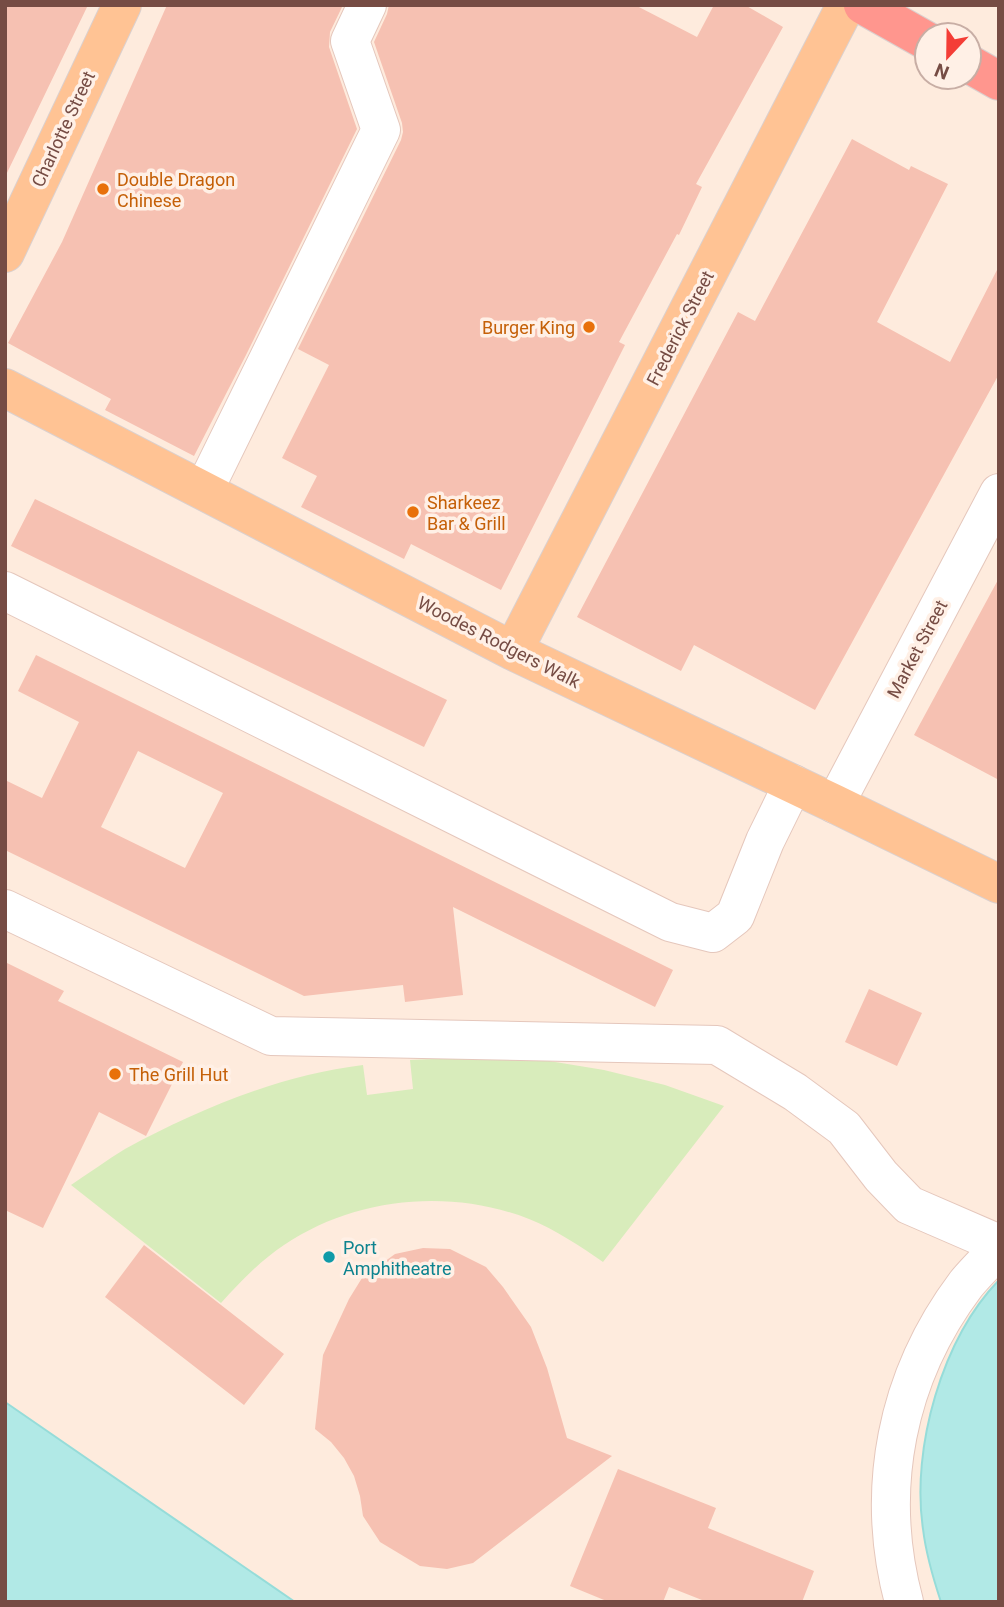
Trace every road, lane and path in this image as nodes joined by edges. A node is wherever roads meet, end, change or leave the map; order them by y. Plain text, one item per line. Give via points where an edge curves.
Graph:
1 (122, 5) edge
2 (367, 5) edge
3 (846, 5) edge
4 (863, 5) edge
5 (913, 33) edge
6 (983, 72) edge
7 (999, 81) edge
8 (5, 254) edge
9 (5, 388) edge
10 (204, 490) junction
11 (999, 493) edge
12 (5, 591) edge
13 (513, 651) junction
14 (793, 784) junction
15 (835, 804) junction
16 (999, 884) edge
17 (5, 909) edge
18 (999, 1244) edge
19 (999, 1249) edge
20 (904, 1602) edge

1 - 8 main road, Charlotte Street
2 - 10 street via 350,41 381,130
3 - 13 main road, Frederick Street
4 - 5 highway
6 - 7 highway
9 - 10 main road, Woodes Rodgers Walk
10 - 13 main road, Woodes Rodgers Walk
11 - 15 street, Market Street
12 - 14 street via 670,922 713,933 735,916
13 - 14 main road, Woodes Rodgers Walk
14 - 15 main road, Woodes Rodgers Walk
15 - 16 main road, Woodes Rodgers Walk
17 - 18 street via 271,1036 718,1045 844,1128 909,1205
19 - 20 street via 967,1283 938,1326 915,1372 900,1422 891,1473 891,1526

